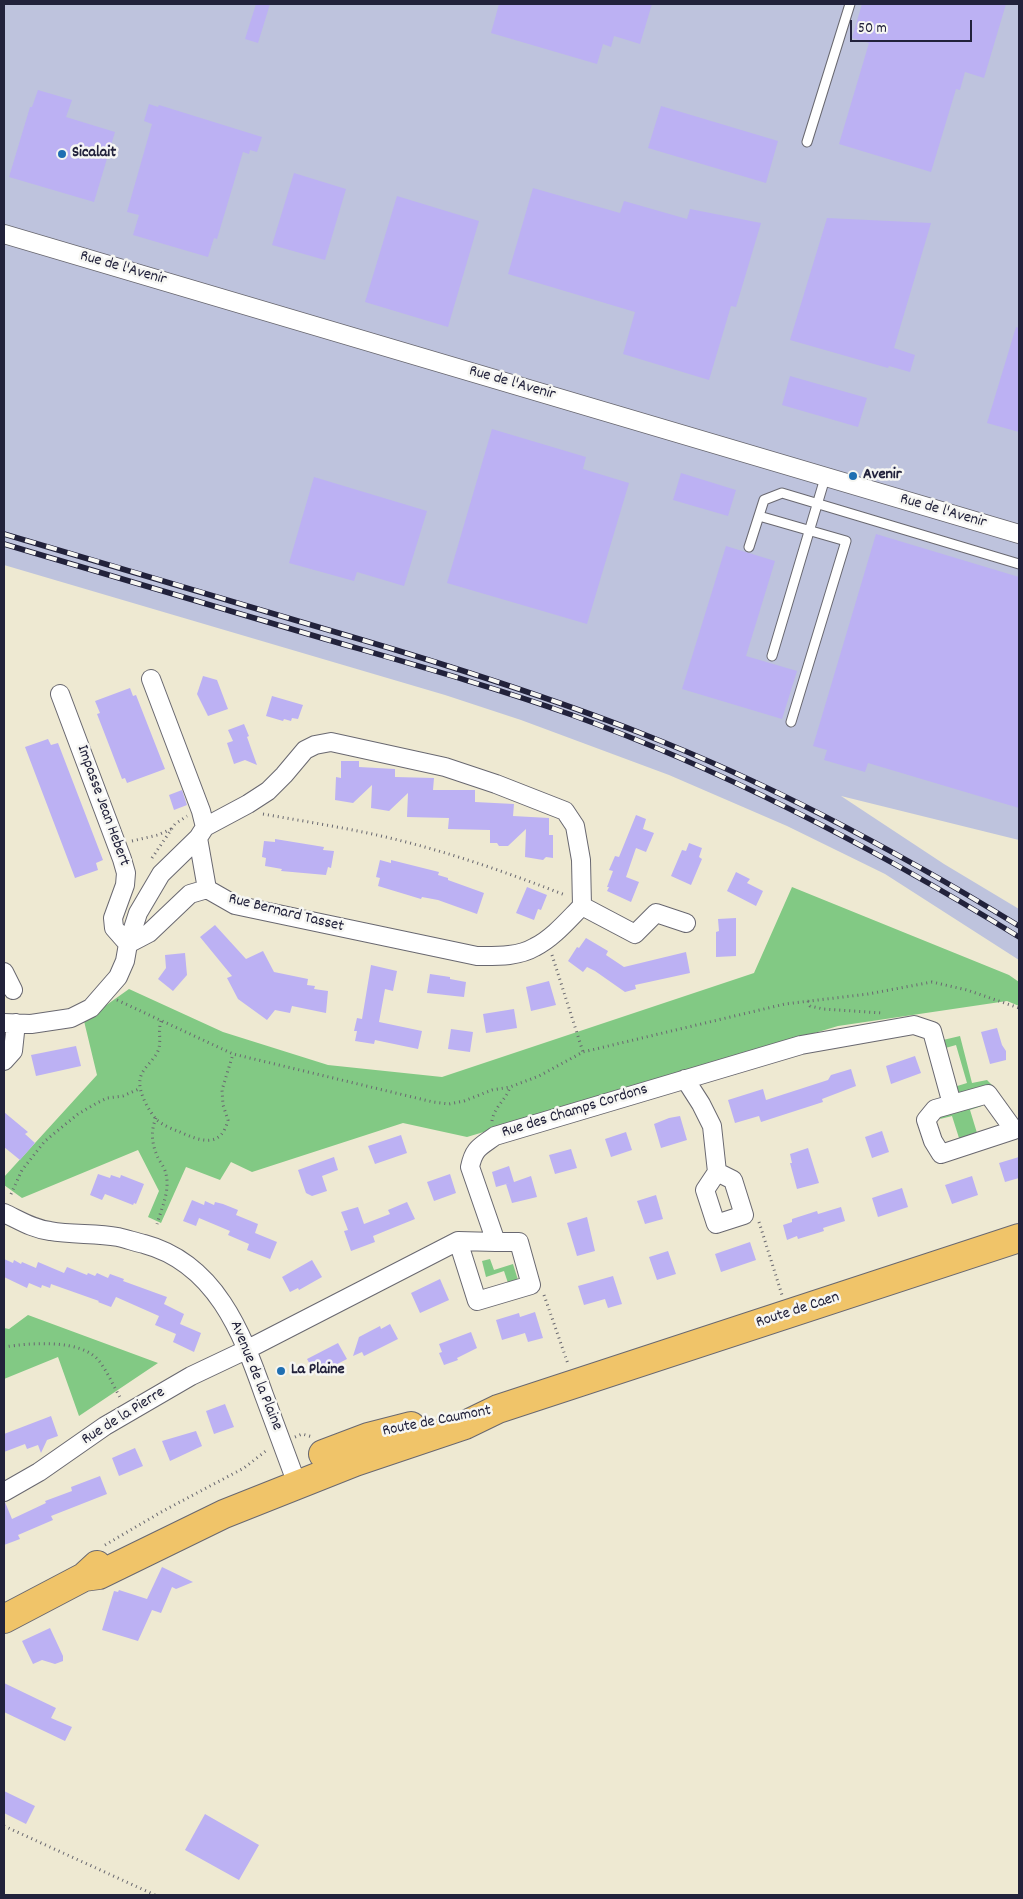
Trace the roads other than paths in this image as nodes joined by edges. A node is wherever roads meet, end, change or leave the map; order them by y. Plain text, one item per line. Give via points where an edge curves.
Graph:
1 (850, 4) edge
2 (807, 142) dead end
3 (4, 234) edge
4 (825, 478) junction
5 (817, 503) junction
6 (759, 516) junction
7 (809, 530) junction
8 (1019, 534) edge
9 (749, 547) dead end
10 (1019, 564) edge
11 (772, 656) dead end
12 (151, 679) dead end
13 (60, 694) dead end
14 (791, 722) dead end
15 (202, 833) junction
16 (207, 889) junction
17 (582, 906) junction
18 (686, 923) dead end
19 (128, 944) junction
20 (4, 972) edge
21 (13, 990) dead end
22 (10, 1023) edge
23 (4, 1061) edge
24 (685, 1079) junction
25 (952, 1104) junction
26 (717, 1172) junction
27 (4, 1213) edge
28 (1019, 1238) edge
29 (458, 1241) junction
30 (496, 1242) junction
31 (248, 1349) junction
32 (498, 1409) joint
33 (294, 1475) junction
34 (4, 1492) edge
35 (4, 1619) edge

1 - 2 lane
3 - 4 street, Rue de l'Avenir
4 - 5 lane
4 - 8 street, Rue de l'Avenir
5 - 6 lane via 782,492 764,500
5 - 7 lane
5 - 10 lane
6 - 7 lane
6 - 9 lane
7 - 11 lane
7 - 14 lane via 846,541
12 - 15 street, Rue Bernard Tasset via 201,811
13 - 19 street, Impasse Jean Hebert via 126,873 113,918 114,928
15 - 16 street, Rue Bernard Tasset
15 - 17 street via 268,791 305,750 315,744 330,742 445,767 565,811 575,826 581,860
15 - 19 street via 160,874 138,912
16 - 17 street, Rue Bernard Tasset via 235,905 477,956 500,956 534,948
16 - 19 street via 190,894 149,933
17 - 18 street via 635,934 656,913
19 - 22 street via 118,977 91,1008 71,1018 32,1024
20 - 21 street
22 - 23 street via 13,1051
24 - 25 street, Rue des Champs Cordons via 801,1045 914,1025 932,1031
24 - 26 street via 712,1126
24 - 30 street, Rue des Champs Cordons via 495,1136 480,1147 472,1155 470,1168
25 - 25 street via 988,1094 1014,1130 941,1154 926,1120 935,1109
26 - 26 street via 705,1190 716,1224 744,1215 734,1180
27 - 31 street, Avenue de la Plaine via 33,1227 118,1237 152,1246 176,1257 197,1271 213,1288
28 - 32 main road, Route de Caen via 573,1374
29 - 30 street
29 - 30 street via 478,1301 531,1285 519,1242
29 - 31 street
31 - 33 street, Avenue de la Plaine
31 - 34 street, Rue de la Pierre via 191,1376
32 - 33 main road, Route de Caumont via 466,1425 355,1462
33 - 35 main road, Route de Caumont via 224,1514 99,1576 84,1577

